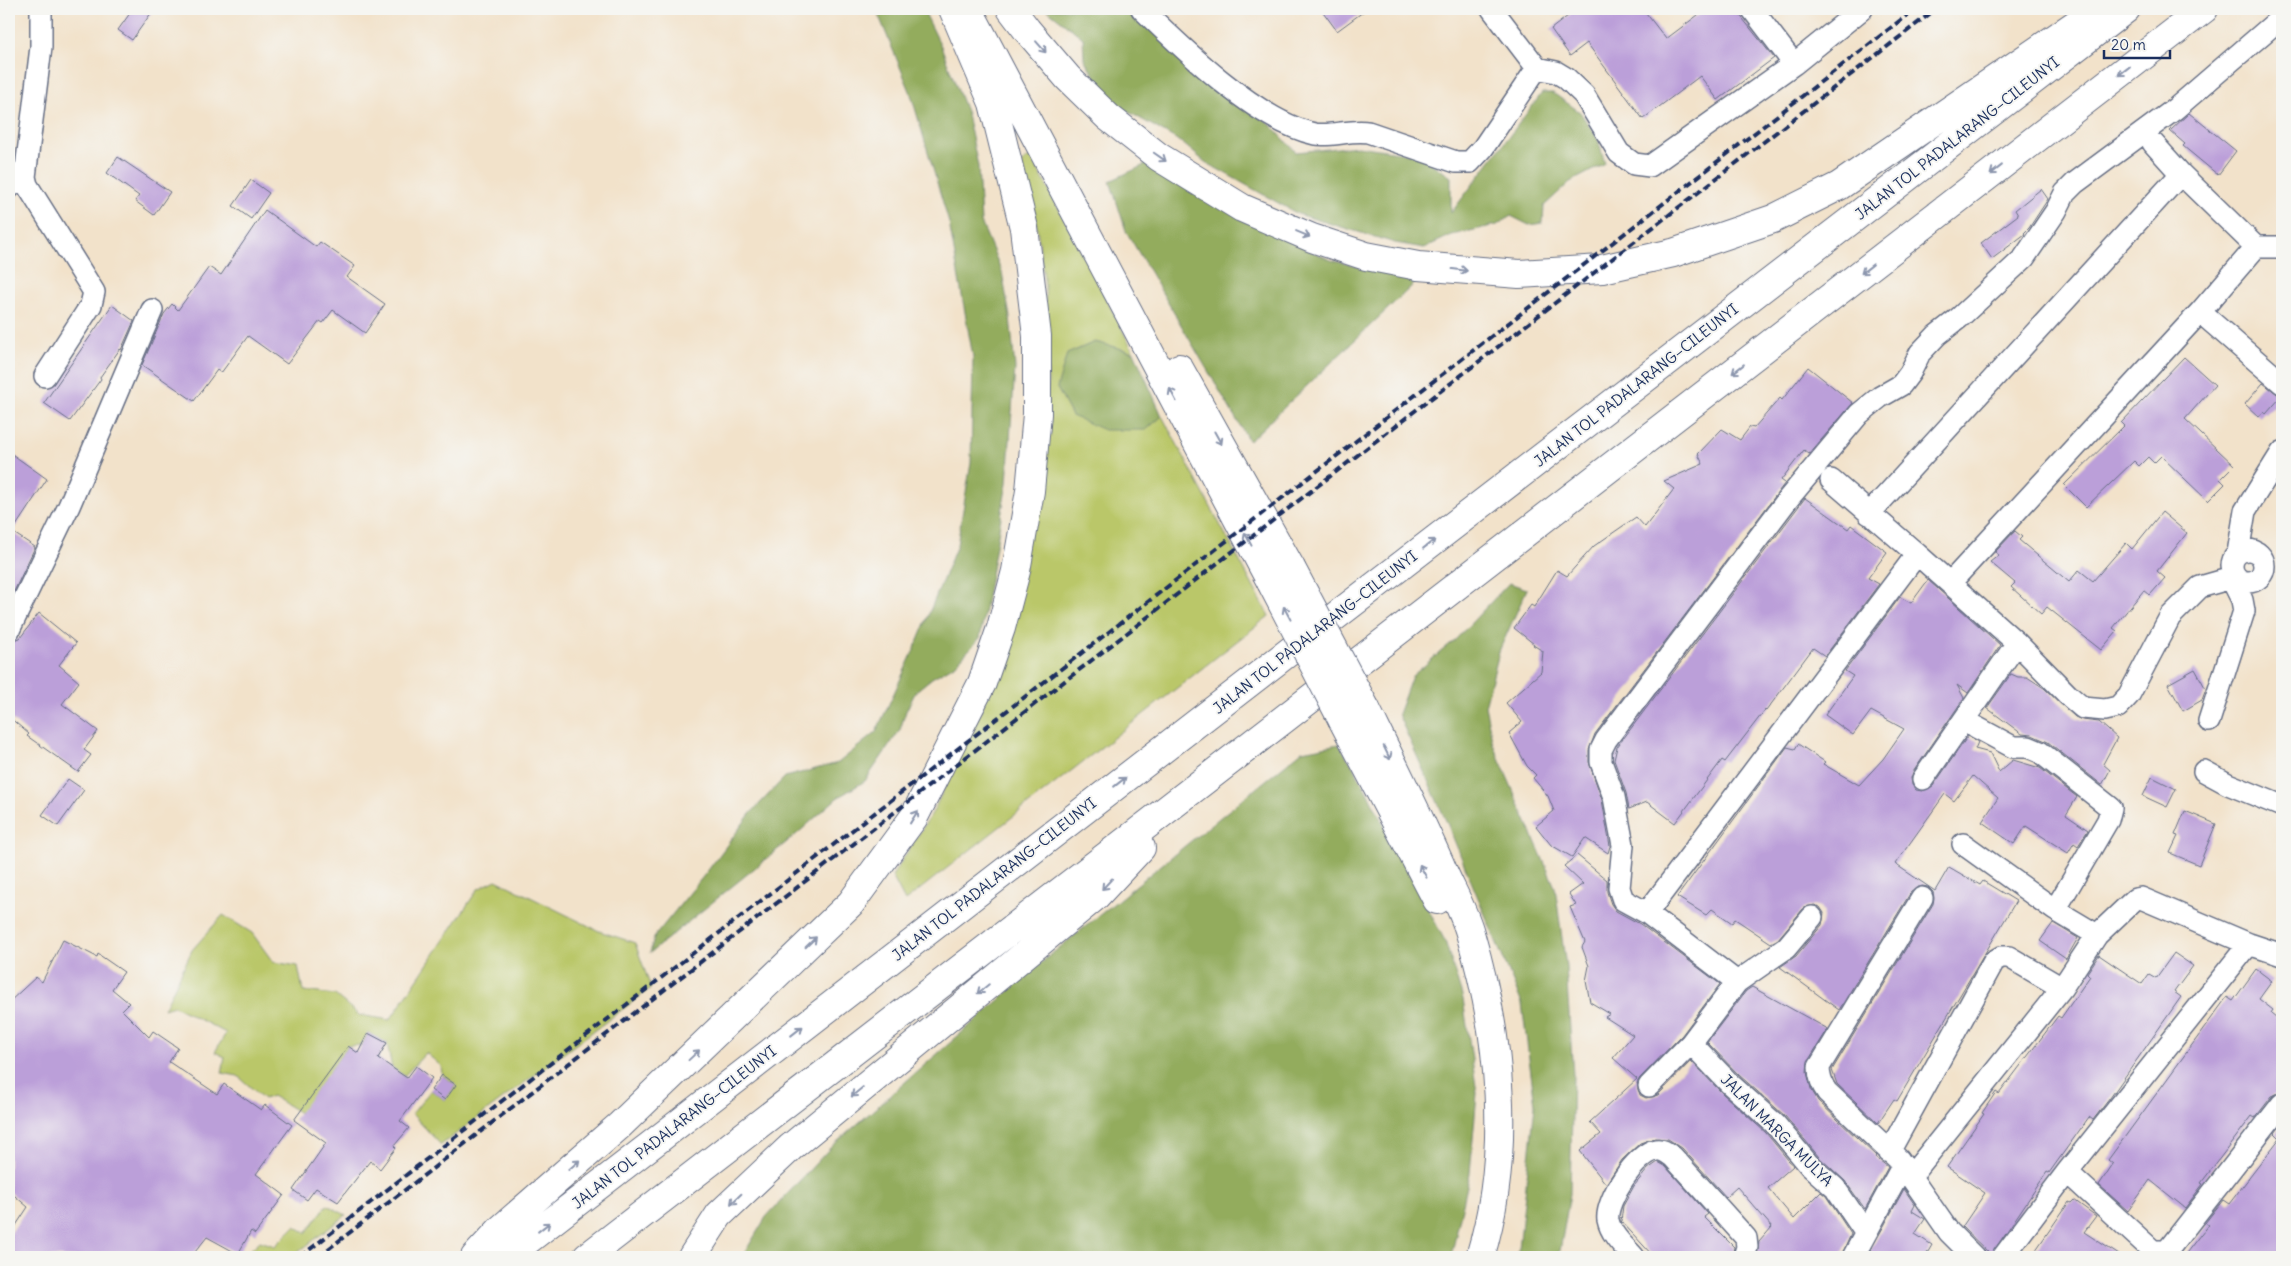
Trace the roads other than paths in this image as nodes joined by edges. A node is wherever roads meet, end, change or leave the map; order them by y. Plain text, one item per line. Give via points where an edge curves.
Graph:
1 (41, 9) edge
2 (953, 9) edge
3 (968, 9) edge
4 (990, 9) edge
5 (1011, 9) edge
6 (1142, 9) edge
7 (1492, 9) edge
8 (1752, 9) edge
9 (1862, 9) edge
10 (2098, 9) edge
11 (2126, 9) edge
12 (2204, 9) edge
13 (2282, 17) edge
14 (1794, 64) junction
15 (1537, 68) junction
16 (2153, 143) dead end
17 (25, 168) junction
18 (2181, 174) junction
19 (9, 188) edge
20 (2256, 247) junction
21 (2282, 247) edge
22 (152, 310) dead end
23 (2200, 312) junction
24 (45, 376) dead end
25 (2282, 383) edge
26 (2282, 452) edge
27 (1831, 480) dead end
28 (1869, 514) junction
29 (2238, 553) junction
30 (1917, 554) junction
31 (2273, 562) edge
32 (1281, 575) junction
33 (2233, 578) junction
34 (1950, 582) junction
35 (9, 630) edge
36 (2017, 643) junction
37 (1354, 714) junction
38 (2209, 721) dead end
39 (1976, 726) dead end
40 (2204, 771) dead end
41 (1922, 779) dead end
42 (1200, 785) junction
43 (2282, 806) edge
44 (1963, 844) dead end
45 (1922, 898) dead end
46 (2056, 910) junction
47 (1647, 913) junction
48 (1812, 917) dead end
49 (2097, 935) junction
50 (2249, 944) junction
51 (2282, 955) edge
52 (1737, 982) junction
53 (2062, 988) junction
54 (1690, 1043) junction
55 (1649, 1086) dead end
56 (2282, 1104) edge
57 (1901, 1164) junction
58 (2067, 1172) junction
59 (1865, 1232) junction
60 (475, 1257) edge
61 (506, 1257) edge
62 (587, 1257) edge
63 (692, 1257) edge
64 (1465, 1257) edge
65 (1480, 1257) edge
66 (1634, 1257) edge
67 (1744, 1257) edge
68 (1852, 1257) edge
69 (1974, 1257) edge
70 (2003, 1257) edge

1 - 17 street via 41,46
60 -> 2 highway via 502,1228 619,1126 852,903 914,818 982,683 1016,571 1030,491 1037,414 1037,336 1024,228 993,103
32 -> 3 highway
4 -> 32 highway
5 -> 10 highway via 1068,78 1108,117 1159,157 1242,208 1312,238 1366,256 1427,267 1519,274 1611,267 1673,253 1773,219 1839,186
6 - 15 street via 1207,69 1265,112 1299,129 1316,134 1368,132 1456,162 1470,162 1484,148
7 - 15 street
8 - 14 street
9 - 14 street
61 -> 11 highway, JALAN TOL PADALARANG–CILEUNYI
12 -> 42 highway
13 - 47 street via 2175,109 2074,183 2024,258 1937,335 1920,353 1901,385 1858,414 1788,499 1606,740 1601,750 1601,762 1614,797 1623,845 1619,888 1624,900
14 - 15 street via 1650,166 1634,164 1619,153 1584,94 1566,78
16 - 18 street
17 - 19 street
17 - 24 street via 27,185 94,292 91,305
18 - 20 street
18 - 28 street
20 - 21 street
20 - 23 street
22 - 35 street via 69,506
23 - 25 street
23 - 34 street
26 - 29 street via 2245,511
27 - 28 street
28 - 30 street
29 - 31 street via 2248,550
29 - 33 street via 2233,560
30 - 34 street
30 - 47 street
31 - 33 street via 2264,568 2256,581 2241,582
32 - 37 highway, bridge
33 - 36 street via 2200,586 2170,617 2129,695 2118,707 2105,710 2083,708
33 - 38 street via 2244,611
34 - 36 street
36 - 41 street
64 -> 37 highway via 1478,1212 1485,1167 1487,1111 1476,1020 1460,954
37 -> 65 highway via 1424,828 1469,931 1489,1010 1499,1090 1498,1159 1494,1206
39 - 46 street via 2013,747 2028,747 2040,752 2111,808 2108,820
40 - 43 street
42 - 62 highway
42 -> 63 highway via 1096,896 791,1147 719,1215
44 - 46 street
45 - 57 street via 1819,1067 1821,1084 1827,1092
46 - 49 street
47 - 52 street
48 - 52 street via 1786,948
49 - 50 street via 2134,899 2141,898
49 - 53 street
50 - 51 street
50 - 58 street
52 - 54 street
53 - 57 street
53 - 57 street via 2009,957 1994,961
54 - 55 street
54 - 59 street, JALAN MARGA MULYA via 1775,1124 1810,1166 1834,1188
56 - 58 street via 2167,1251 2153,1251
57 - 59 street
57 - 69 street via 1949,1232
58 - 70 street
59 - 68 street
66 - 67 street via 1611,1230 1609,1211 1618,1187 1637,1162 1654,1150 1663,1150 1673,1157 1746,1238

